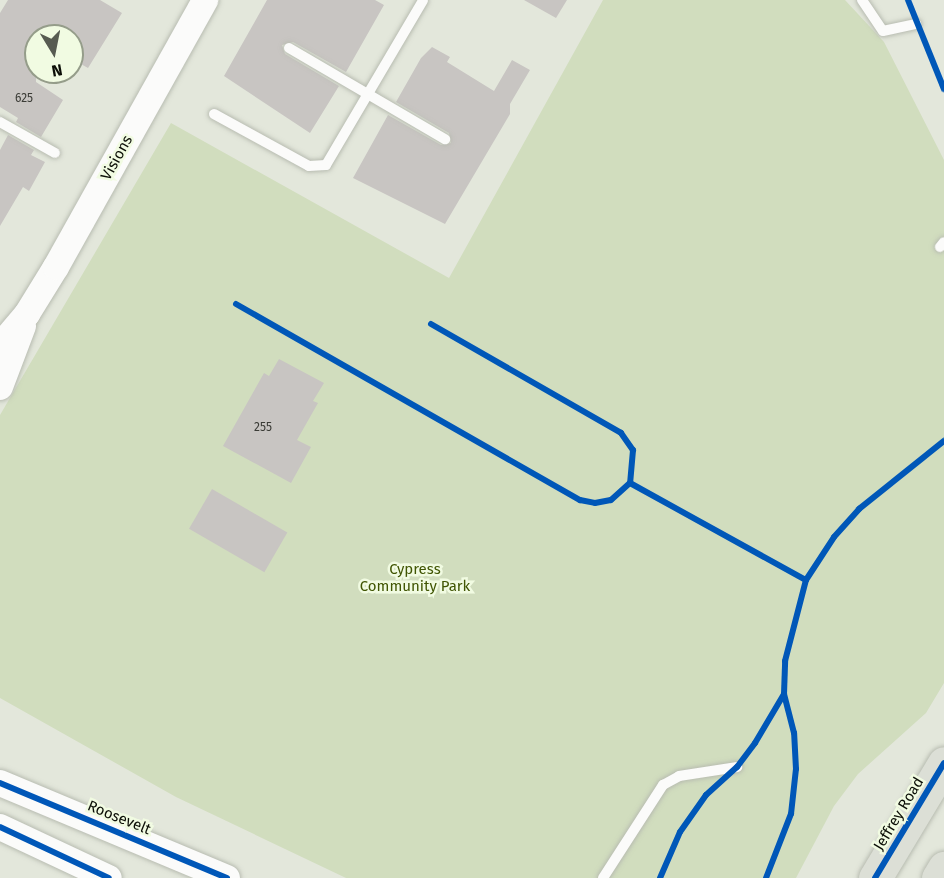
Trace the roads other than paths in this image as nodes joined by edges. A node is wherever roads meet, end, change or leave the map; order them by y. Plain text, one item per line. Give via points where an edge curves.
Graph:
1 (205, 0) edge
2 (423, 0) edge
3 (862, 0) edge
4 (916, 24) dead end
5 (289, 48) dead end
6 (369, 95) junction
7 (214, 114) dead end
8 (0, 122) edge
9 (445, 139) dead end
10 (55, 153) dead end
11 (27, 315) junction
12 (0, 346) edge
13 (0, 387) edge
14 (944, 763) edge
15 (737, 767) dead end
16 (0, 783) edge
17 (0, 827) edge
18 (944, 868) edge
19 (109, 878) edge
20 (227, 878) edge
21 (603, 878) edge
22 (875, 878) edge
23 (938, 878) edge

1 - 11 street, Visions
2 - 6 lane
3 - 4 lane via 883,31
5 - 6 lane
6 - 7 lane via 326,165 309,166
6 - 9 lane
8 - 10 lane
11 - 12 street, Visions
11 - 13 street, Visions
14 - 22 main road, Jeffrey Road
15 - 21 lane via 679,776 663,785
16 - 20 street, Roosevelt
17 - 19 street
18 - 23 main road

